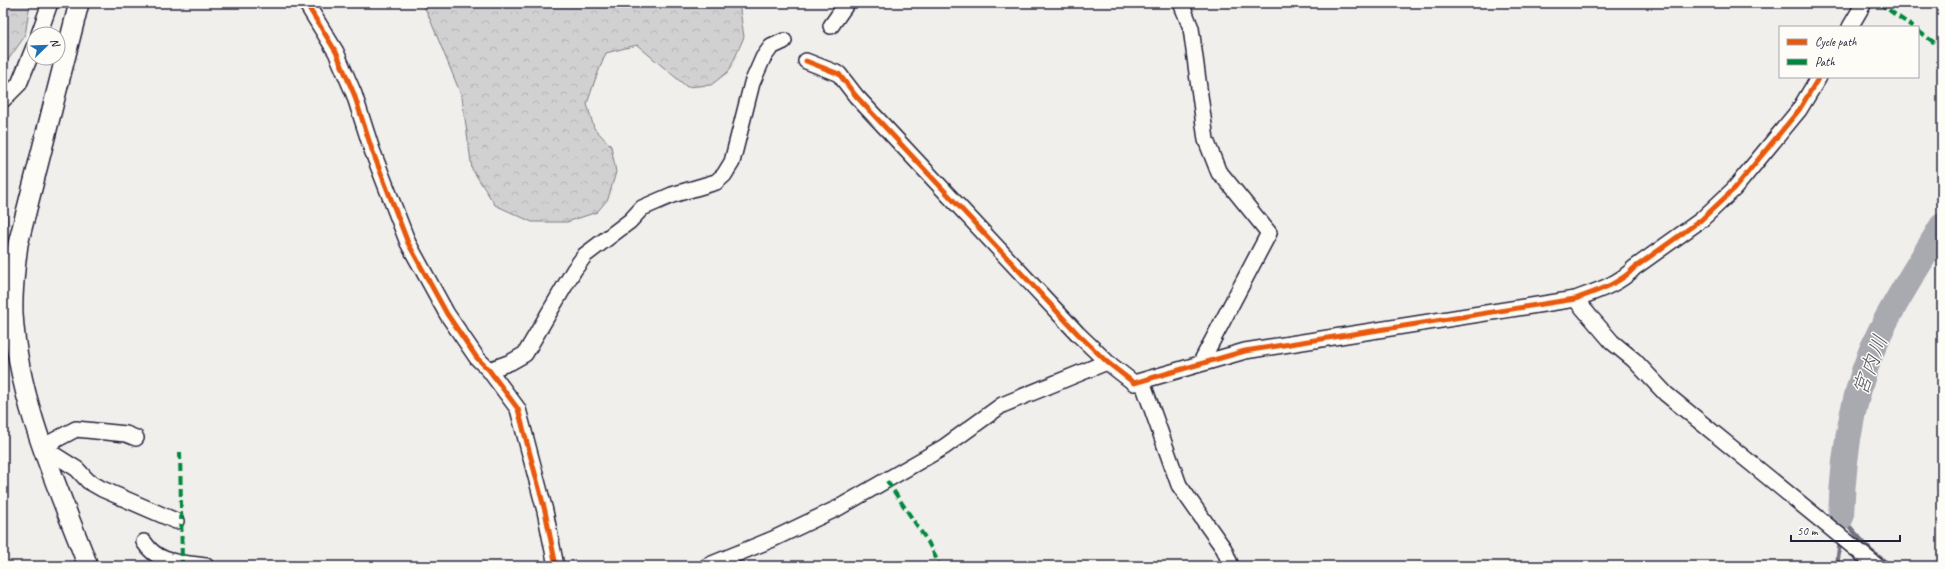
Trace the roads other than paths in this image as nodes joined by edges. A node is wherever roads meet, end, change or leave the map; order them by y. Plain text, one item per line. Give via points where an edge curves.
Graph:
1 (50, 3) edge
2 (79, 3) edge
3 (306, 3) edge
4 (847, 3) edge
5 (1181, 3) edge
6 (1864, 3) edge
7 (42, 26) edge
8 (831, 26) dead end
9 (1851, 26) edge
10 (784, 41) dead end
11 (806, 61) dead end
12 (26, 66) edge
13 (1818, 78) edge
14 (3, 100) edge
15 (1575, 299) junction
16 (1107, 362) junction
17 (1200, 364) junction
18 (489, 370) junction
19 (1142, 381) junction
20 (136, 438) dead end
21 (42, 446) junction
22 (176, 521) dead end
23 (144, 542) dead end
24 (88, 566) edge
25 (206, 566) edge
26 (556, 566) edge
27 (707, 566) edge
28 (1231, 566) edge
29 (1877, 566) edge

1 - 7 street
2 - 21 main road via 24,215 13,283 13,313 22,379
3 - 18 street via 336,52 354,94 372,150 408,244 447,314 477,358
4 - 8 street
5 - 17 street via 1191,28 1206,140 1219,173 1269,232
6 - 9 street
10 - 18 street via 771,46 762,58 752,83 732,162 724,175 716,182 672,194 642,208 630,221 584,255 525,354
11 - 16 street via 840,74 856,96
12 - 14 street via 19,84
13 - 15 street via 1799,110 1734,189 1706,215 1630,272 1602,289
15 - 17 street via 1245,351
15 - 29 street via 1612,342 1634,360 1666,394
16 - 19 street via 1134,383
16 - 27 street via 1002,405 944,447 838,508 774,539
17 - 19 street
18 - 26 street via 518,409 545,512
19 - 28 street via 1179,485 1224,549
20 - 21 street via 126,434 76,429
21 - 22 street via 102,489
21 - 24 main road
23 - 25 street via 157,557

